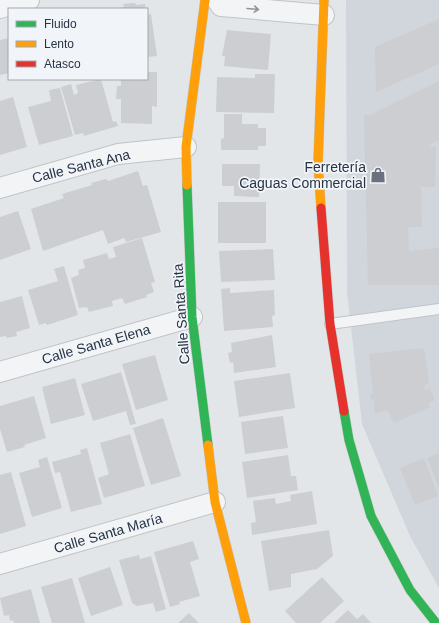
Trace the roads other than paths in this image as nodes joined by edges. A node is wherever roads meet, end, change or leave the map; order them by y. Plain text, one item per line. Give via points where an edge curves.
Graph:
1 (29, 0) edge
2 (205, 0) edge
3 (217, 0) edge
4 (0, 8) edge
5 (324, 8) edge
6 (186, 147) junction
7 (0, 188) edge
8 (439, 309) edge
9 (192, 316) junction
10 (330, 324) junction
11 (0, 372) edge
12 (215, 502) junction
13 (0, 564) edge
14 (246, 623) edge
15 (436, 623) edge

1 - 4 street
2 - 6 street, Calle Santa Rita
3 -> 5 street via 221,6
5 - 10 street via 318,163
6 - 7 street, Calle Santa Ana via 118,154
6 - 9 street, Calle Santa Rita
8 - 10 lane
9 - 11 street, Calle Santa Elena
9 - 12 street, Calle Santa Rita
10 - 15 street via 349,440 371,516 410,590
12 - 13 street, Calle Santa María
12 - 14 street, Calle Santa Rita

